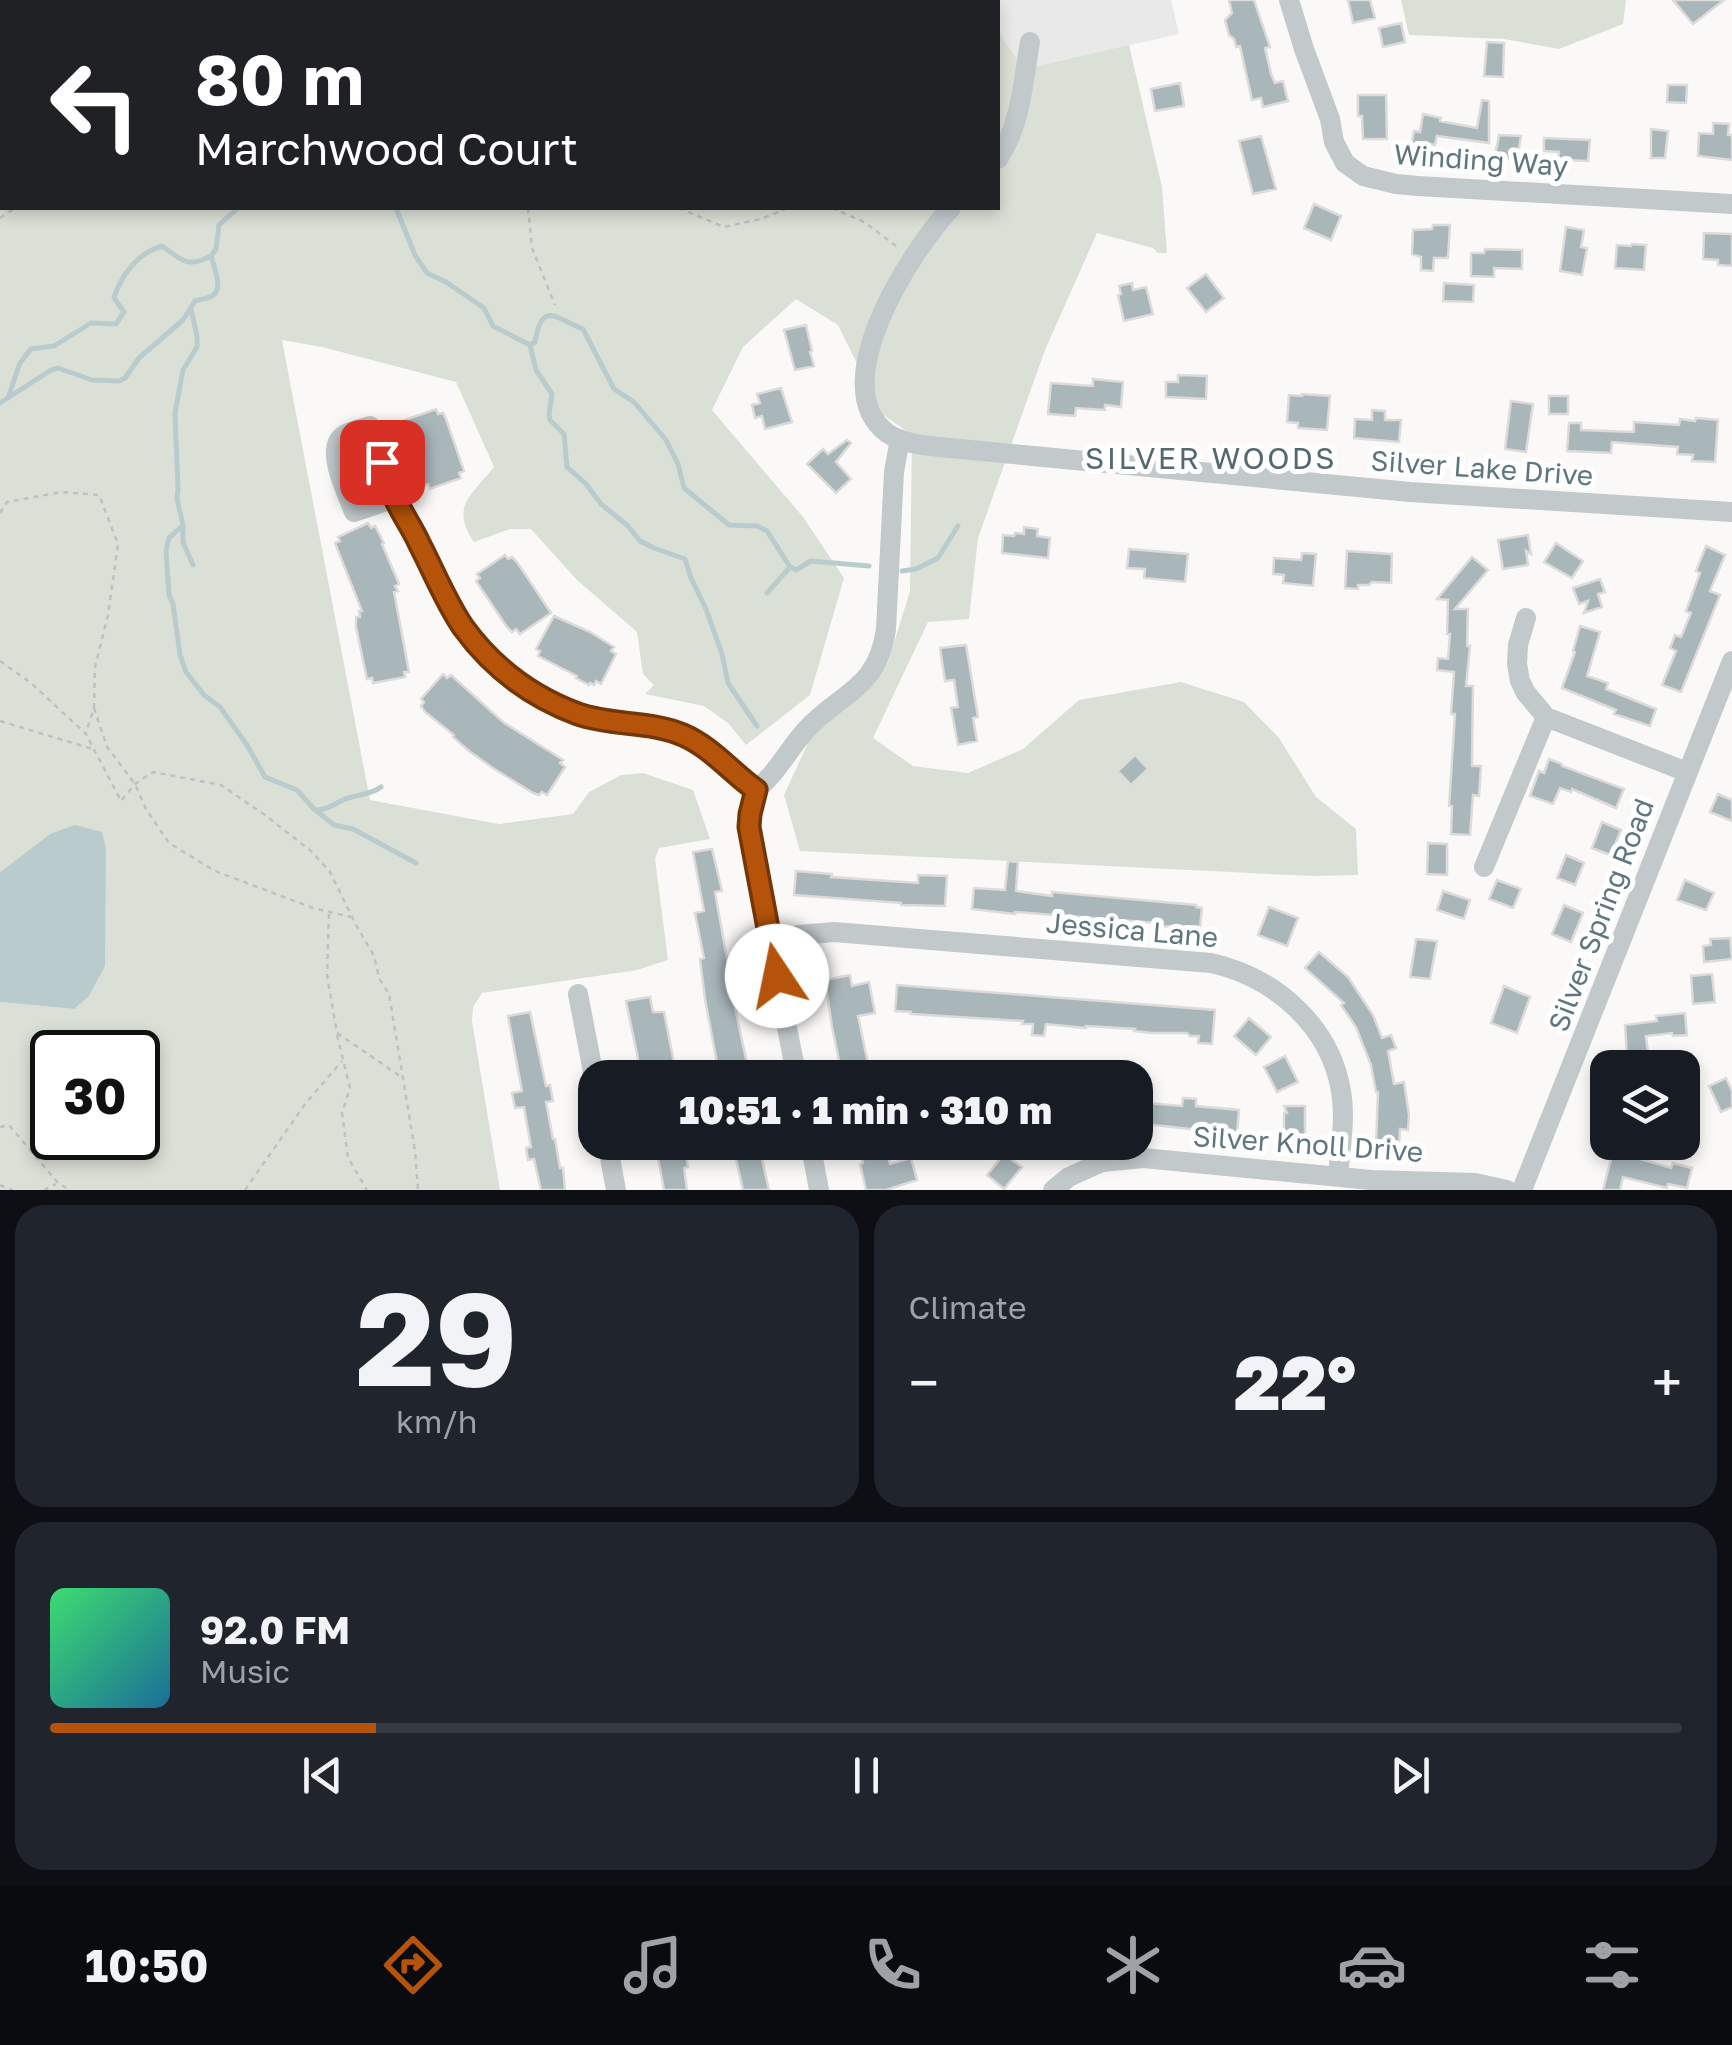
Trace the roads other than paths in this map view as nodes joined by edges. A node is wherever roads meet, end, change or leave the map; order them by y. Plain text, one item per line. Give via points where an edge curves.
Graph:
1 (1289, 0) edge
2 (1030, 42) dead end
3 (1000, 156) edge
4 (1732, 204) edge
5 (949, 210) edge
6 (900, 440) junction
7 (395, 498) dead end
8 (1732, 512) edge
9 (1526, 618) dead end
10 (1732, 661) edge
11 (1546, 717) junction
12 (1687, 772) junction
13 (756, 790) junction
14 (1484, 867) dead end
15 (771, 942) junction
16 (578, 994) dead end
17 (591, 1060) edge
18 (794, 1060) edge
19 (610, 1160) edge
20 (813, 1160) edge
21 (1338, 1176) junction
22 (616, 1190) edge
23 (819, 1190) edge
24 (1052, 1190) edge
25 (1507, 1190) edge
26 (1522, 1190) edge

1 - 4 street, Winding Way via 1338,154 1363,176 1418,186
2 - 3 street via 1016,121
5 - 6 street via 883,309 867,370 870,411
6 - 8 street, Silver Lake Drive via 1410,492
6 - 13 street via 884,649 864,680 814,721
7 - 13 street via 462,626 511,678 578,714 682,734
9 - 11 street via 1518,645 1520,681
10 - 12 street, Silver Spring Road
11 - 12 street
11 - 14 street
12 - 26 street, Silver Spring Road
13 - 15 street via 749,827
15 - 18 street
15 - 21 street, Jessica Lane via 834,932 1234,968 1290,1000 1326,1047 1341,1090
16 - 17 street
19 - 22 street
20 - 23 street
21 - 24 street, Silver Knoll Drive via 1122,1159 1083,1170
21 - 25 street, Silver Knoll Drive

